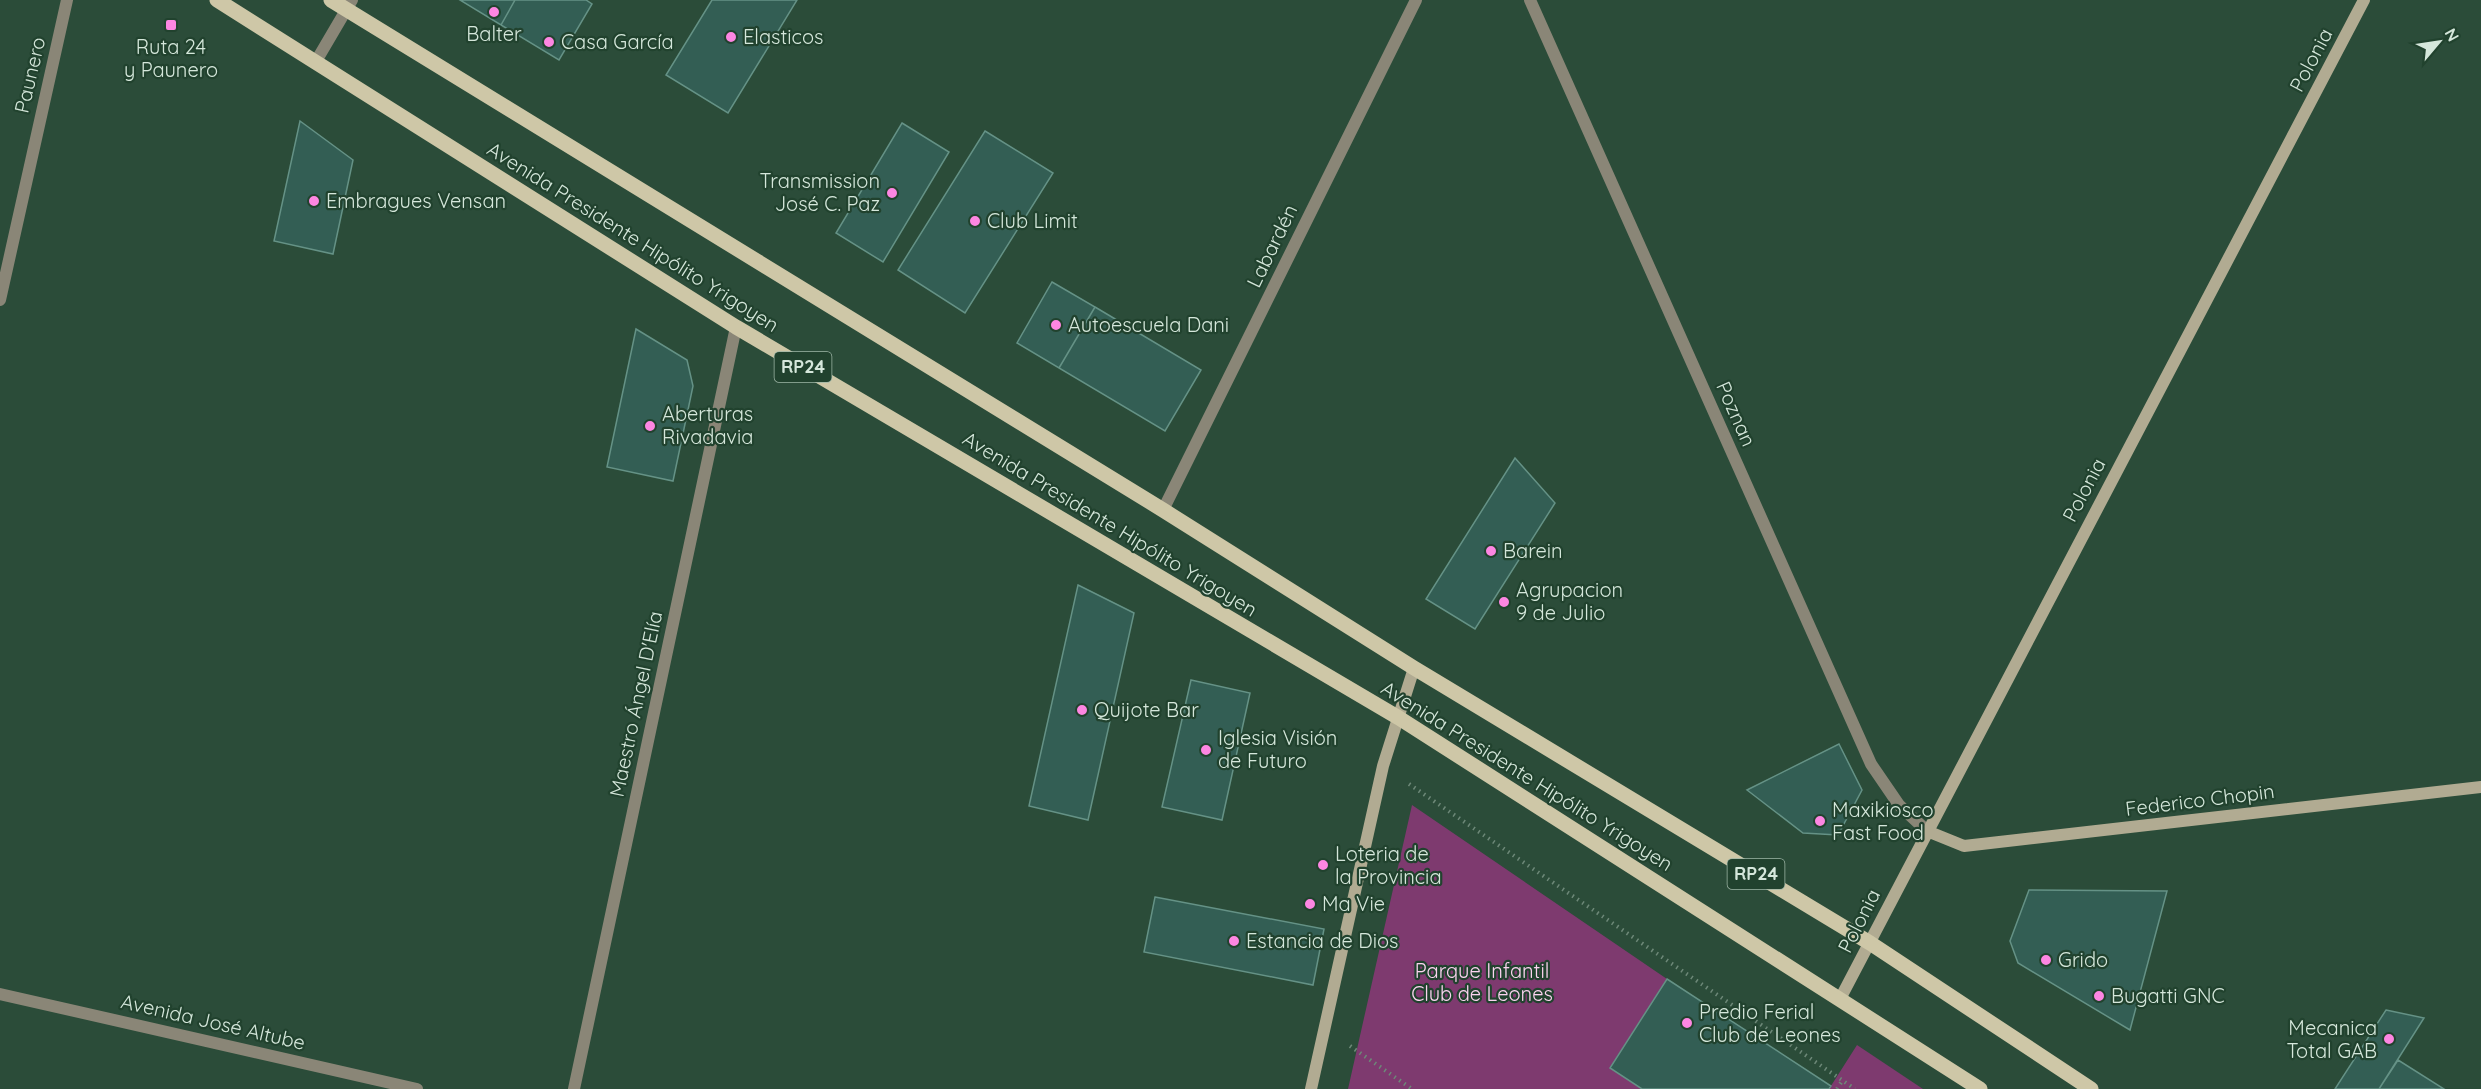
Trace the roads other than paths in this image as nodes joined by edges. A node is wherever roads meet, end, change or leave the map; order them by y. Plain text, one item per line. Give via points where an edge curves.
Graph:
1 (67, 0) edge
2 (217, 0) edge
3 (331, 0) edge
4 (1416, 0) edge
5 (1530, 0) edge
6 (2364, 0) edge
7 (349, 5) edge
8 (315, 63) junction
9 (0, 300) edge
10 (736, 327) junction
11 (1163, 510) junction
12 (1414, 668) junction
13 (1399, 718) junction
14 (2481, 788) edge
15 (1927, 831) junction
16 (1870, 943) junction
17 (0, 994) edge
18 (1840, 999) junction
19 (417, 1089) edge
20 (574, 1089) edge
21 (1311, 1089) edge
22 (1980, 1089) edge
23 (2091, 1089) edge

1 - 9 street, Paunero
2 - 8 main road, Avenida Presidente Hipólito Yrigoyen / RP24
3 - 7 main road, Avenida Presidente Hipólito Yrigoyen / RP24
4 - 11 street, Labardén
5 - 15 street, Poznan via 1871,764 1899,805
6 - 15 street, Polonia
7 - 8 street
7 - 11 main road, Avenida Presidente Hipólito Yrigoyen / RP24
8 - 10 main road, Avenida Presidente Hipólito Yrigoyen / RP24
10 - 13 main road, Avenida Presidente Hipólito Yrigoyen / RP24
10 - 20 street, Maestro Ángel D'Elía
11 - 12 main road, Avenida Presidente Hipólito Yrigoyen / RP24
12 - 13 street
12 - 16 main road, Avenida Presidente Hipólito Yrigoyen / RP24
13 - 18 main road, Avenida Presidente Hipólito Yrigoyen / RP24
13 - 21 street via 1383,766
14 - 15 street, Federico Chopin via 1964,846
15 - 16 street, Polonia
16 - 18 street, Polonia
16 - 23 main road, Avenida Presidente Hipólito Yrigoyen / RP24
17 - 19 street, Avenida José Altube
18 - 22 main road, Avenida Presidente Hipólito Yrigoyen / RP24

